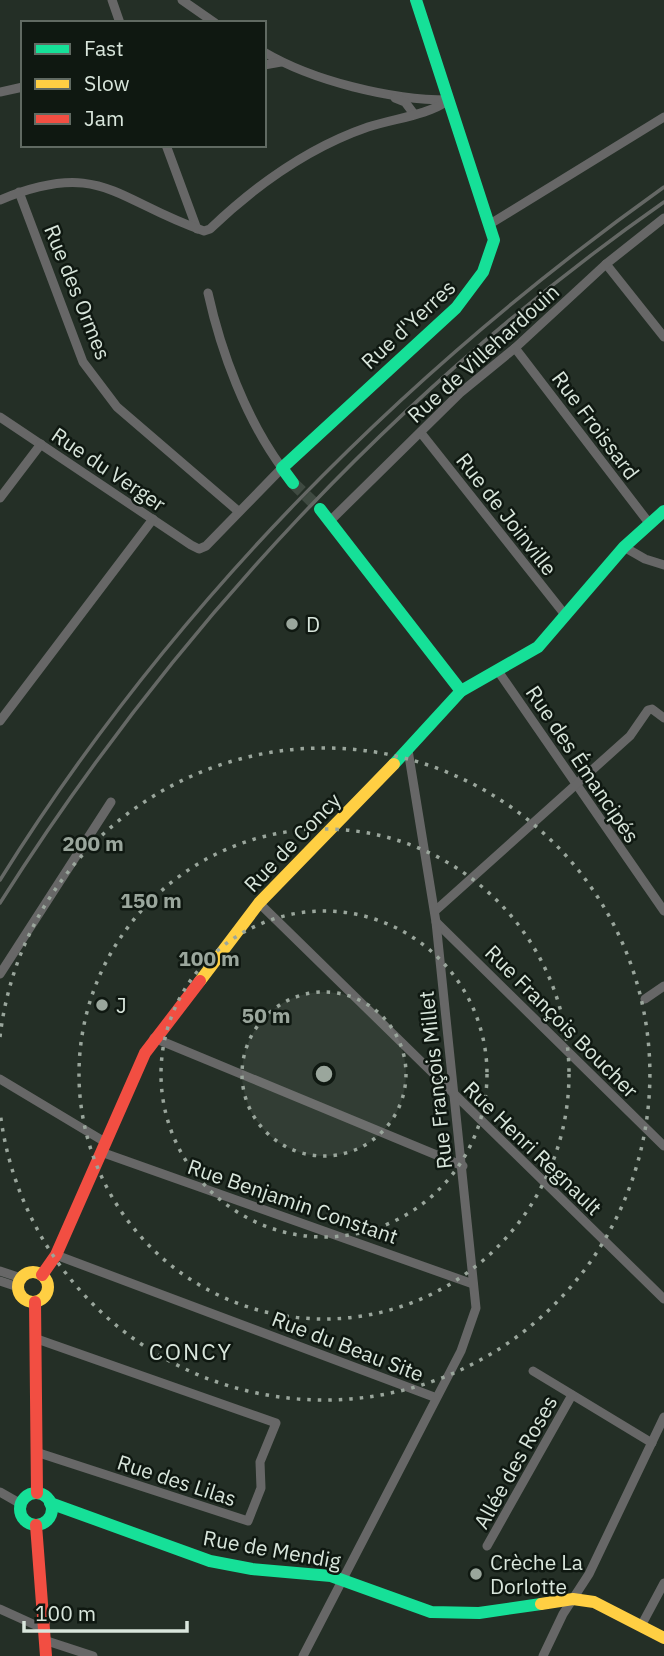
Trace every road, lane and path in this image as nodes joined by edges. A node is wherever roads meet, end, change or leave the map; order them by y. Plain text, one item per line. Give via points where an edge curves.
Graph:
1 (112, 0) edge
2 (182, 0) edge
3 (416, 0) edge
4 (119, 21) edge
5 (212, 21) edge
6 (266, 53) edge
7 (281, 62) junction
8 (266, 65) edge
9 (21, 87) edge
10 (0, 92) edge
11 (390, 95) junction
12 (449, 100) junction
13 (414, 114) junction
14 (664, 117) edge
15 (167, 147) edge
16 (19, 192) junction
17 (0, 200) edge
18 (664, 218) edge
19 (490, 224) junction
20 (200, 230) junction
21 (606, 264) junction
22 (208, 293) dead end
23 (664, 337) edge
24 (514, 348) junction
25 (0, 417) edge
26 (421, 433) junction
27 (41, 444) junction
28 (282, 468) junction
29 (293, 483) tunnel mouth
30 (0, 498) edge
31 (320, 509) tunnel mouth
32 (238, 511) junction
33 (664, 511) edge
34 (153, 519) junction
35 (331, 520) junction
36 (649, 523) junction
37 (624, 547) junction
38 (664, 565) edge
39 (566, 616) junction
40 (498, 671) junction
41 (461, 691) junction
42 (664, 718) edge
43 (0, 721) edge
44 (408, 750) junction
45 (575, 784) junction
46 (111, 802) dead end
47 (259, 903) junction
48 (664, 911) edge
49 (435, 916) junction
50 (0, 974) edge
51 (663, 988) edge
52 (645, 999) dead end
53 (154, 1038) junction
54 (0, 1079) edge
55 (452, 1094) junction
56 (664, 1146) edge
57 (103, 1147) junction
58 (463, 1166) junction
59 (56, 1255) junction
60 (0, 1271) edge
61 (42, 1275) junction
62 (0, 1281) edge
63 (19, 1282) junction
64 (473, 1283) junction
65 (664, 1299) edge
66 (35, 1302) junction
67 (37, 1339) junction
68 (533, 1371) dead end
69 (572, 1395) junction
70 (434, 1397) junction
71 (664, 1417) edge
72 (652, 1443) junction
73 (36, 1452) junction
74 (0, 1492) edge
75 (37, 1493) junction
76 (50, 1503) junction
77 (21, 1504) junction
78 (36, 1525) junction
79 (487, 1546) dead end
80 (341, 1580) junction
81 (664, 1583) edge
82 (573, 1600) junction
83 (0, 1609) edge
84 (641, 1626) junction
85 (44, 1634) junction
86 (664, 1638) edge
87 (46, 1656) edge
88 (93, 1656) edge
89 (303, 1656) edge
90 (543, 1656) edge

1 - 4 street
2 - 5 street
3 - 12 street, Rue d'Yerres
6 - 7 street
7 - 8 street
7 - 11 street
9 - 10 street
11 - 12 street
11 - 13 street via 405,102
12 - 13 street via 434,110
12 - 19 street, Rue d'Yerres
13 - 20 street via 324,145 268,178
14 - 19 street
15 - 20 street
16 - 17 street
16 - 20 street via 82,181 111,188
16 - 32 street, Rue des Ormes via 83,362 117,407
18 - 21 street, Rue de Villehardouin
19 - 28 street, Rue d'Yerres via 494,240 472,290
21 - 23 street
21 - 24 street, Rue de Villehardouin
22 - 28 street via 215,327 253,418
24 - 26 street, Rue de Villehardouin
24 - 36 street, Rue Froissard
25 - 27 street, Rue du Verger
26 - 35 street, Rue de Villehardouin
26 - 39 street, Rue de Joinville
27 - 30 street
27 - 34 street, Rue du Verger
28 - 29 street
28 - 32 street
31 - 35 street
32 - 34 street, Rue du Verger via 199,549
33 - 36 street, Rue de Concy
34 - 43 street
35 - 41 street
36 - 37 street, Rue de Concy
37 - 38 street
37 - 39 street, Rue de Concy
39 - 40 street, Rue de Concy via 538,648
40 - 41 street, Rue de Concy
40 - 45 street, Rue des Émancipés
41 - 44 street, Rue de Concy
42 - 45 street via 648,710 630,736
44 - 47 street, Rue de Concy
44 - 49 street, Rue François Millet
45 - 48 street, Rue des Émancipés
45 - 49 street
46 - 50 street
47 - 53 street, Rue de Concy
47 - 55 street, Rue Henri Regnault
49 - 55 street, Rue François Millet
49 - 56 street, Rue François Boucher
51 - 52 street
53 - 57 street, Rue de Concy
53 - 58 street
54 - 57 street, Rue Benjamin Constant
55 - 58 street, Rue François Millet
55 - 65 street, Rue Henri Regnault
57 - 59 street, Rue de Concy
57 - 64 street, Rue Benjamin Constant
58 - 64 street, Rue François Millet
59 - 61 street, Rue de Concy
59 - 70 street, Rue du Beau Site
60 - 63 street
61 - 63 street via 33,1272
61 - 66 street, Rue de Concy via 47,1292
62 - 63 street
63 - 66 street via 21,1297
64 - 70 street, Rue François Millet via 476,1308 472,1326
66 - 67 street, Rue de Concy
67 - 73 street, Rue de Concy
67 - 73 street, Rue des Lilas via 276,1423 260,1462 261,1488 248,1521
68 - 69 street
69 - 72 street
69 - 79 street, Allée des Roses
70 - 80 street, Rue du Beau Site
71 - 72 street
72 - 82 street
73 - 75 street, Rue de Concy
74 - 77 street
75 - 76 street
75 - 77 street
76 - 78 street via 47,1520
76 - 80 street, Rue de Mendig via 210,1561 319,1573
77 - 78 street via 22,1517
78 - 85 street
80 - 82 street, Rue de Mendig via 419,1609 444,1613 492,1612
80 - 89 street, Rue du Beau Site
81 - 84 street
82 - 84 street via 594,1602
82 - 90 street
83 - 85 street
84 - 86 street
85 - 87 street
85 - 88 street

